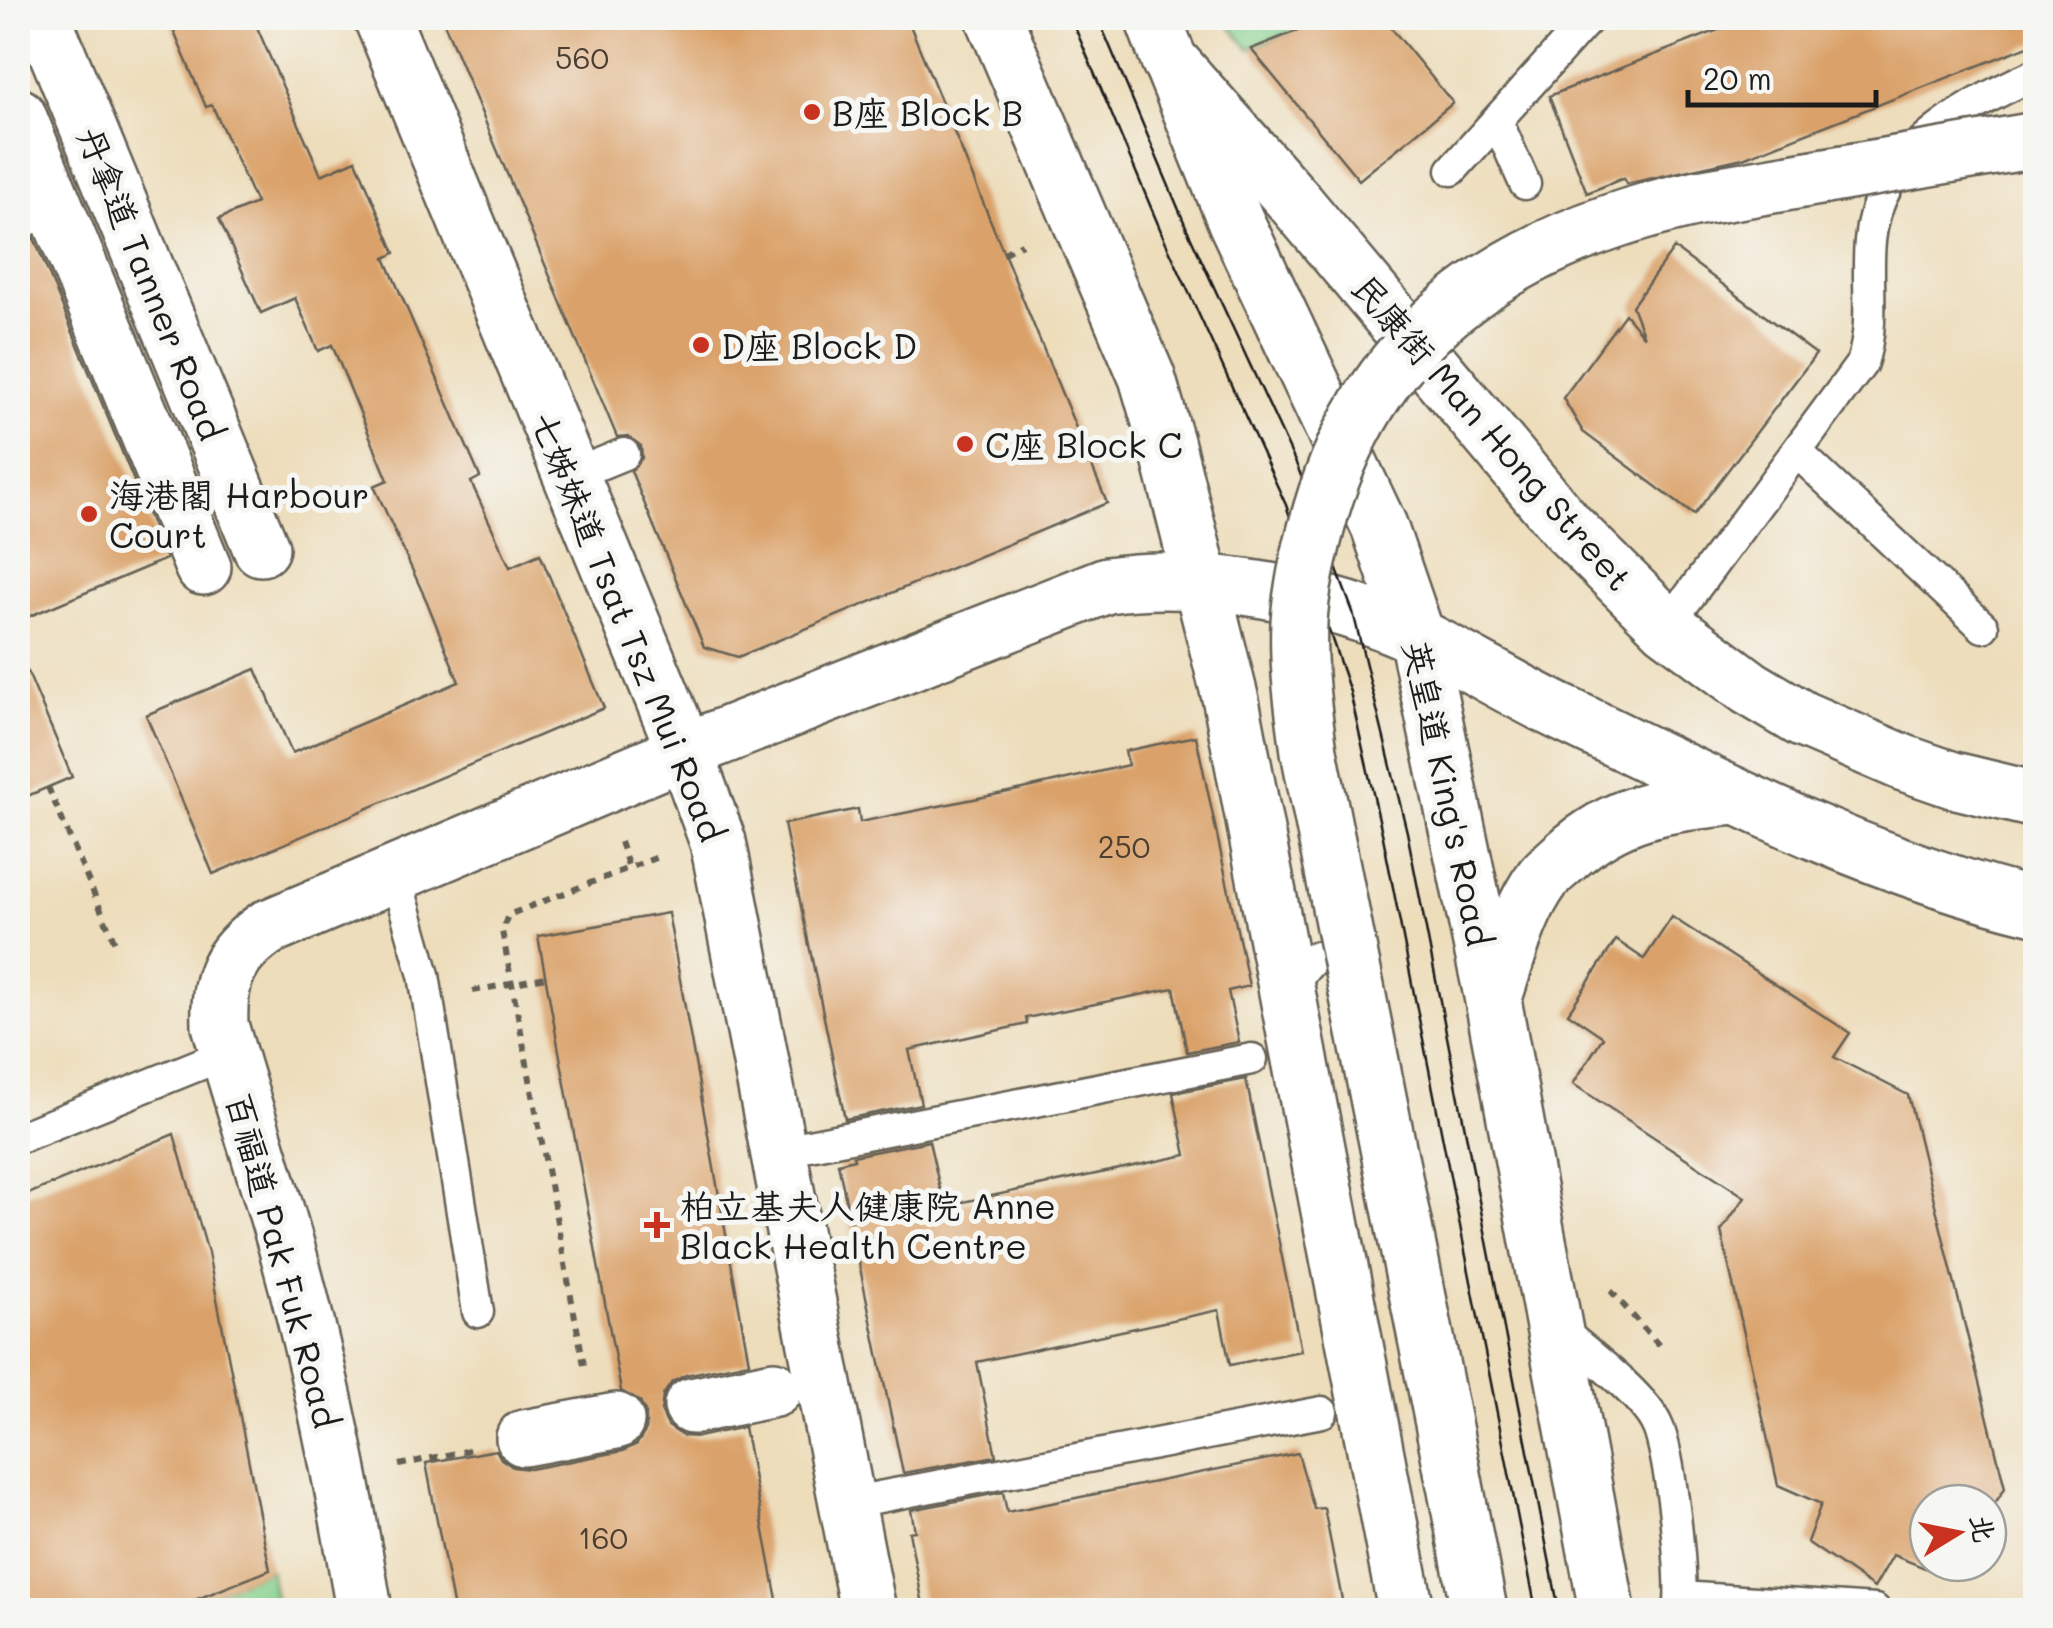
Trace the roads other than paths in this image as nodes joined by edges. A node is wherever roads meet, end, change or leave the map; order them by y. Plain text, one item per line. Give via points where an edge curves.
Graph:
1 (43, 18) edge
2 (382, 18) edge
3 (994, 18) edge
4 (1589, 18) edge
5 (1161, 39) edge
6 (2036, 74) edge
7 (18, 116) edge
8 (1497, 120) junction
9 (2036, 140) edge
10 (1452, 170) dead end
11 (1525, 184) dead end
12 (37, 216) edge
13 (1797, 452) junction
14 (624, 454) dead end
15 (570, 476) junction
16 (260, 548) dead end
17 (203, 567) dead end
18 (1199, 581) junction
19 (1667, 626) junction
20 (1982, 627) dead end
21 (1418, 637) junction
22 (684, 751) junction
23 (1736, 797) junction
24 (2036, 800) edge
25 (395, 874) junction
26 (2036, 907) edge
27 (1493, 1000) junction
28 (228, 1053) junction
29 (1252, 1059) dead end
30 (18, 1138) edge
31 (778, 1151) junction
32 (478, 1312) dead end
33 (1551, 1322) junction
34 (774, 1389) dead end
35 (692, 1406) dead end
36 (1322, 1412) dead end
37 (606, 1423) road end
38 (524, 1438) road end
39 (848, 1504) junction
40 (1680, 1604) edge
41 (364, 1610) edge
42 (868, 1610) edge
43 (1406, 1610) edge
44 (1479, 1610) edge
45 (1607, 1610) edge
46 (1876, 1610) edge

1 - 16 main road, 丹拿道 Tanner Road
2 - 15 main road, 七姊妹道 Tsat Tsz Mui Road
3 - 18 main road via 1146,377
4 - 8 lane
5 - 19 main road, 民康街 Man Hong Street via 1568,528
5 - 21 main road, 英皇道 King's Road via 1236,222 1379,526
6 - 13 lane via 1945,124 1893,177 1870,235 1870,319 1862,364
7 - 12 main road
8 - 10 lane
8 - 11 lane
9 - 44 main road, bridge via 1703,197 1582,231 1492,278 1432,323 1388,372 1332,472 1299,621 1301,692
12 - 17 main road
13 - 19 lane
13 - 20 lane
14 - 15 lane
15 - 22 main road, 七姊妹道 Tsat Tsz Mui Road
18 - 21 main road via 1321,603
18 - 22 main road via 1108,584
18 - 43 main road via 1259,760 1301,972
19 - 24 main road, 民康街 Man Hong Street via 1802,718 1920,769
21 - 23 main road
21 - 27 main road, 英皇道 King's Road
22 - 25 main road
22 - 31 main road, 七姊妹道 Tsat Tsz Mui Road via 718,842
23 - 26 main road via 1904,869
23 - 27 main road via 1640,811 1583,841 1543,878 1519,922
25 - 28 main road, 百福道 Pak Fuk Road via 243,944 218,996
25 - 32 lane via 424,975
27 - 33 main road, 英皇道 King's Road
28 - 30 lane
28 - 41 main road, 百福道 Pak Fuk Road via 310,1342
29 - 31 lane
31 - 39 main road, 七姊妹道 Tsat Tsz Mui Road
33 - 40 lane via 1657,1424
33 - 45 main road, 英皇道 King's Road
34 - 35 main road
36 - 39 lane
37 - 38 main road
39 - 42 main road, 七姊妹道 Tsat Tsz Mui Road
40 - 46 lane

